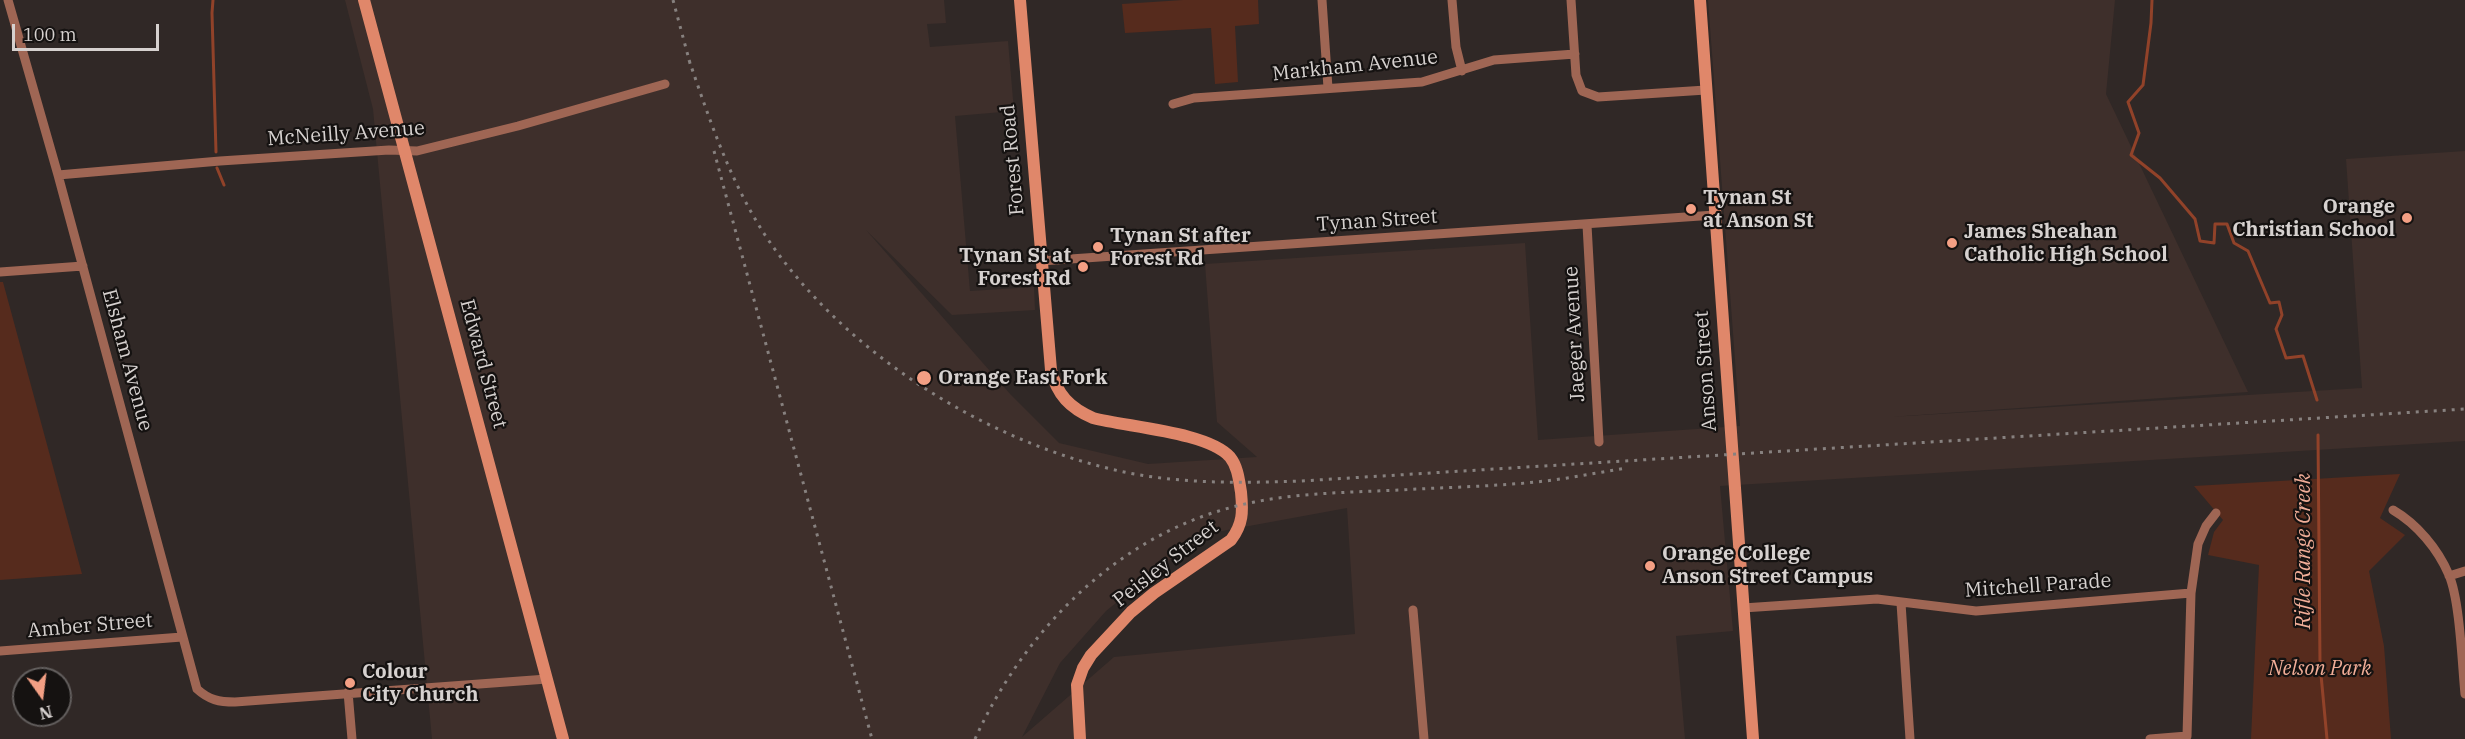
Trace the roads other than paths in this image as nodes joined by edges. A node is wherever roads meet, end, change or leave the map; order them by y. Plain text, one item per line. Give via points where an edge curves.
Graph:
1 (364, 0) edge
2 (1020, 0) edge
3 (1322, 0) edge
4 (1452, 0) edge
5 (1572, 0) edge
6 (1700, 0) edge
7 (6, 3) edge
8 (1575, 54) junction
9 (1462, 71) junction
10 (665, 84) dead end
11 (1328, 88) junction
12 (1706, 90) junction
13 (1173, 104) dead end
14 (405, 150) junction
15 (58, 175) junction
16 (1715, 215) junction
17 (1587, 225) junction
18 (1041, 261) junction
19 (83, 266) junction
20 (0, 272) edge
21 (1599, 442) dead end
22 (1239, 478) joint
23 (2393, 510) dead end
24 (2216, 513) dead end
25 (2465, 571) edge
26 (2449, 576) junction
27 (2192, 594) junction
28 (1900, 603) junction
29 (1743, 608) junction
30 (1413, 610) dead end
31 (182, 637) junction
32 (0, 651) edge
33 (547, 679) junction
34 (348, 692) junction
35 (2465, 694) edge
36 (2187, 738) edge
37 (352, 739) edge
38 (563, 739) edge
39 (1080, 739) edge
40 (1424, 739) edge
41 (1753, 739) edge
42 (1910, 739) edge
43 (2151, 739) edge

1 - 14 street, Edward Street
2 - 18 street, Forest Road
3 - 11 street
4 - 9 street
5 - 8 street
6 - 12 street, Anson Street
7 - 15 street, Elsham Avenue
8 - 9 street, Markham Avenue via 1504,58
8 - 12 street via 1578,83 1590,95
9 - 11 street, Markham Avenue via 1422,82
10 - 14 street, McNeilly Avenue via 417,151
11 - 13 street, Markham Avenue via 1194,98
12 - 16 street, Anson Street
14 - 15 street, McNeilly Avenue
14 - 33 street, Edward Street
15 - 19 street, Elsham Avenue
16 - 17 street, Tynan Street
16 - 29 street, Anson Street
17 - 18 street, Tynan Street
17 - 21 street, Jaeger Avenue
18 - 22 street, Forest Road via 1051,370 1066,402 1093,418 1211,444 1232,459
19 - 20 street
19 - 31 street, Elsham Avenue
22 - 39 street, Peisley Street via 1243,511 1238,531 1231,540 1131,612 1083,668 1077,685
23 - 26 street via 2424,535
24 - 27 street via 2198,544
25 - 26 street
26 - 35 street
27 - 28 street, Mitchell Parade via 1976,610
27 - 36 street
28 - 29 street, Mitchell Parade via 1877,599
28 - 42 street
29 - 41 street, Anson Street
30 - 40 street
31 - 32 street, Amber Street
31 - 34 street, Elsham Avenue via 197,689 219,702
33 - 34 street, Elsham Avenue
33 - 38 street, Edward Street
34 - 37 street
36 - 43 street

